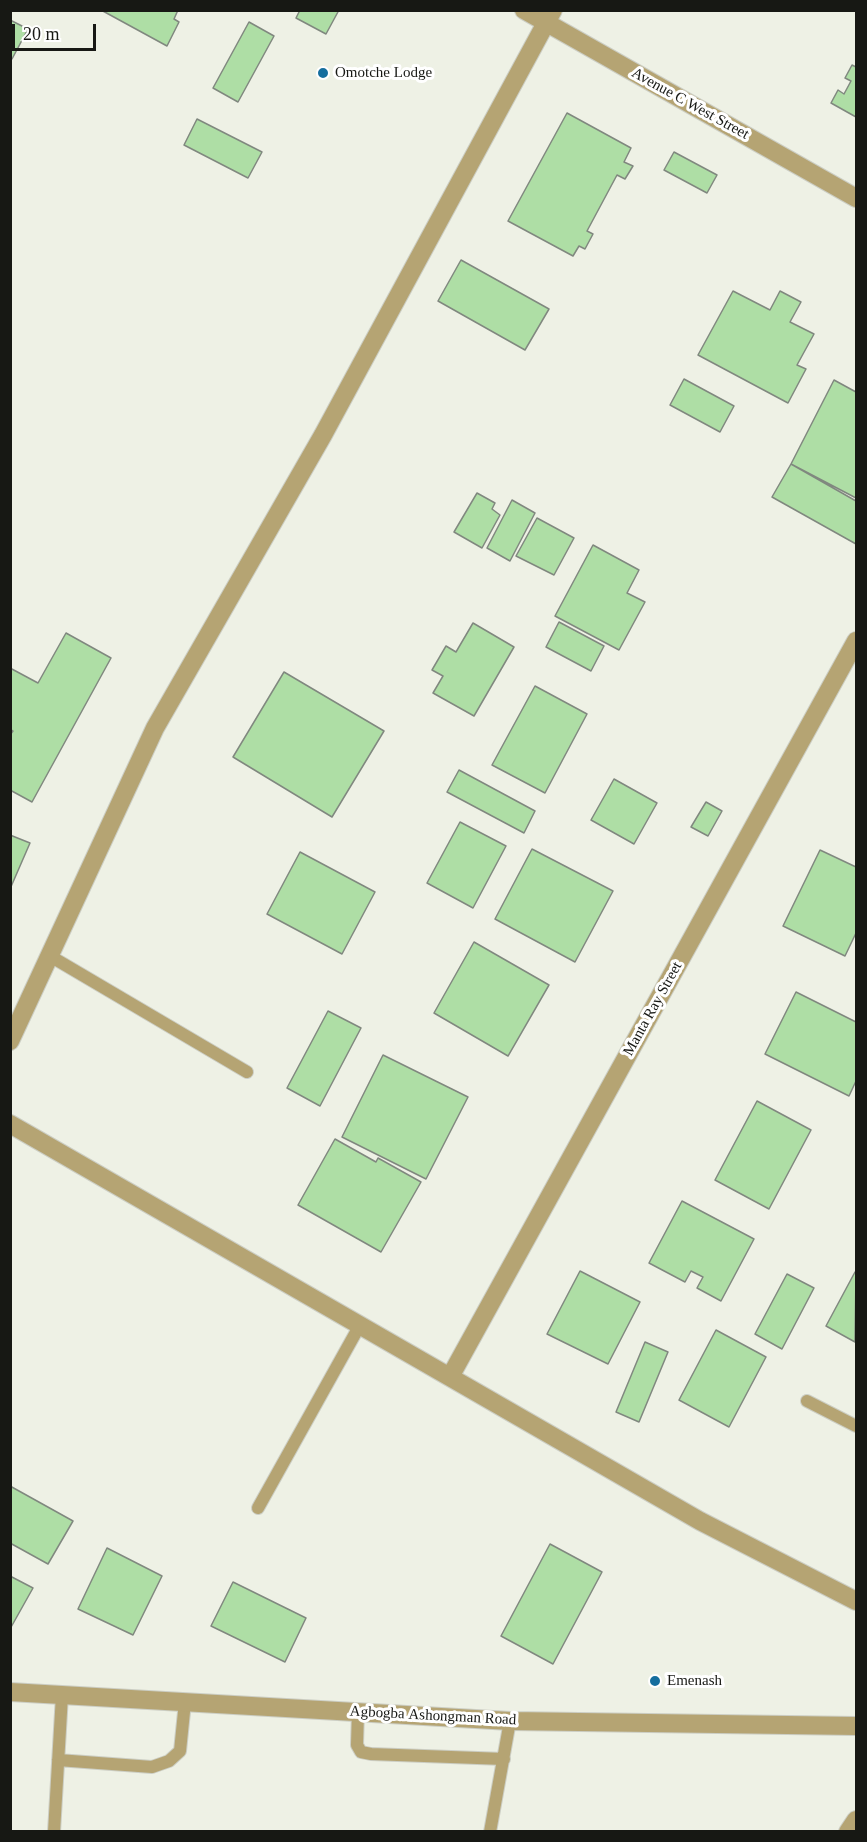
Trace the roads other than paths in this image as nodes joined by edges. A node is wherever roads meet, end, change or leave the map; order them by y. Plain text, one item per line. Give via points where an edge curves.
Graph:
1 (524, 10) edge
2 (550, 17) edge
3 (856, 198) edge
4 (856, 641) edge
5 (50, 956) junction
6 (10, 1041) edge
7 (247, 1072) dead end
8 (10, 1124) edge
9 (360, 1325) junction
10 (450, 1377) junction
11 (807, 1401) dead end
12 (856, 1426) edge
13 (258, 1508) dead end
14 (856, 1602) edge
15 (10, 1692) edge
16 (62, 1695) junction
17 (185, 1702) junction
18 (358, 1712) junction
19 (510, 1721) junction
20 (856, 1726) edge
21 (504, 1758) junction
22 (58, 1760) junction
23 (856, 1820) edge
24 (54, 1832) edge
25 (490, 1832) edge
26 (848, 1832) edge

1 - 2 street, Avenue C West Street
2 - 3 street, Avenue C West Street
2 - 5 street via 323,435 156,728
4 - 10 street, Manta Ray Street
5 - 6 street
5 - 7 lane
8 - 9 street
9 - 10 street
9 - 13 lane
10 - 14 street via 700,1521
11 - 12 lane
15 - 16 street, Agbogba Ashongman Road
16 - 17 street, Agbogba Ashongman Road
16 - 22 lane
17 - 18 street, Agbogba Ashongman Road
17 - 22 lane via 180,1751 169,1761 152,1767
18 - 19 street, Agbogba Ashongman Road
18 - 21 lane via 357,1745 361,1752
19 - 20 street, Agbogba Ashongman Road
19 - 21 lane
21 - 25 lane
22 - 24 lane
23 - 26 street

